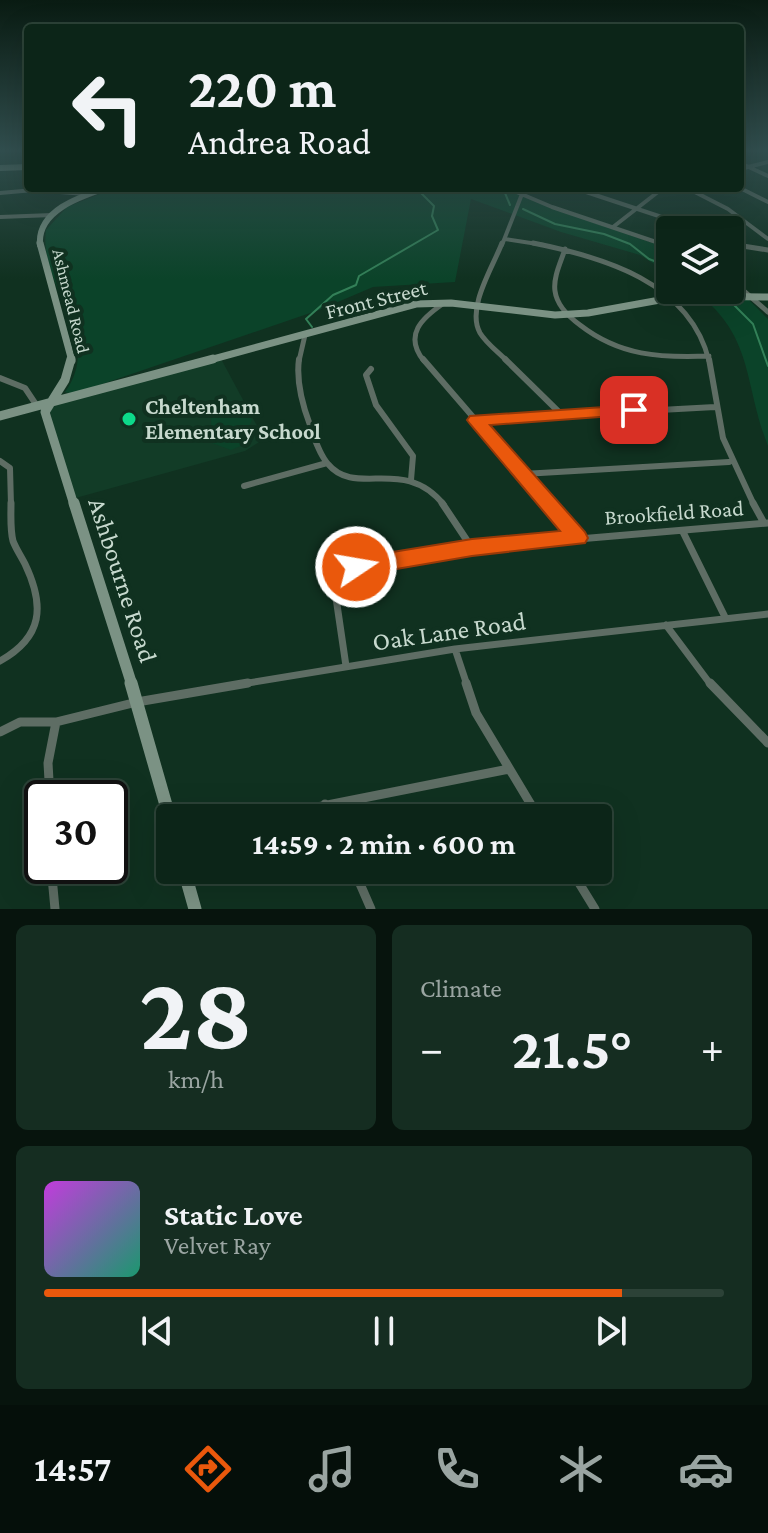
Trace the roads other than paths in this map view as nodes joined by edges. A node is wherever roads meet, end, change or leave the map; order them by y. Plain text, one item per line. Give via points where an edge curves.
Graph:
1 (86, 194) edge
2 (522, 194) edge
3 (523, 194) edge
4 (594, 194) edge
5 (654, 194) edge
6 (700, 194) edge
7 (637, 207) junction
8 (52, 215) junction
9 (662, 216) edge
10 (0, 217) edge
11 (613, 227) junction
12 (505, 239) junction
13 (768, 239) edge
14 (656, 242) edge
15 (744, 246) edge
16 (565, 249) junction
17 (768, 250) edge
18 (656, 290) edge
19 (744, 290) edge
20 (744, 297) edge
21 (753, 297) junction
22 (768, 297) edge
23 (447, 301) junction
24 (656, 301) edge
25 (478, 304) junction
26 (675, 304) edge
27 (768, 312) edge
28 (567, 315) junction
29 (305, 335) junction
30 (709, 356) junction
31 (371, 369) dead end
32 (0, 378) edge
33 (42, 405) junction
34 (715, 407) junction
35 (561, 414) junction
36 (0, 416) edge
37 (476, 420) junction
38 (0, 461) edge
39 (729, 462) junction
40 (327, 463) junction
41 (523, 474) junction
42 (411, 480) junction
43 (244, 486) dead end
44 (766, 523) edge
45 (683, 532) junction
46 (578, 538) junction
47 (472, 548) junction
48 (768, 614) edge
49 (725, 617) junction
50 (666, 625) junction
51 (455, 649) junction
52 (0, 661) edge
53 (346, 666) junction
54 (137, 702) junction
55 (56, 722) junction
56 (0, 732) edge
57 (768, 743) edge
58 (509, 769) junction
59 (49, 780) edge
60 (166, 804) edge
61 (325, 804) edge
62 (530, 804) edge
63 (53, 884) edge
64 (188, 884) edge
65 (360, 884) edge
66 (580, 884) edge
67 (55, 909) edge
68 (195, 909) edge
69 (371, 909) edge
70 (595, 909) edge

1 - 8 street
2 - 12 street
3 - 11 street
4 - 7 street
5 - 7 street
6 - 13 street
7 - 9 street
7 - 11 street
8 - 10 street
8 - 33 street, Ashmead Road via 39,241 72,362 65,380
11 - 14 street
12 - 16 street
12 - 25 street
15 - 17 street
16 - 18 street via 617,267
16 - 28 street via 555,288
19 - 21 street
20 - 21 street, Front Street
21 - 22 street, Front Street
21 - 27 street
23 - 25 street, Front Street
23 - 29 street, Front Street via 416,304
23 - 37 street via 420,321 412,338 417,352
24 - 28 street, Front Street
25 - 28 street, Front Street
25 - 35 street via 475,320 481,335
26 - 30 street via 699,332
28 - 30 street via 595,338 632,354
29 - 33 street, Front Street
29 - 40 street via 296,358 297,385
30 - 34 street
31 - 42 street via 366,375 373,399 413,456
32 - 33 street via 25,388
33 - 36 street
33 - 54 street, Ashbourne Road
34 - 35 street
34 - 39 street
35 - 37 street
37 - 41 street
38 - 52 street via 10,468 12,538 28,571 39,619 30,640
39 - 41 street
39 - 44 street
40 - 42 street via 356,479
40 - 43 street
41 - 46 street
42 - 47 street via 432,492
44 - 45 street, Brookfield Road
45 - 46 street, Brookfield Road
45 - 49 street
46 - 47 street, Brookfield Road
47 - 53 street, Brookfield Road via 365,564 343,579 335,600
48 - 49 street, Oak Lane Road
49 - 50 street, Oak Lane Road
50 - 51 street, Oak Lane Road
50 - 57 street via 698,671
51 - 53 street, Oak Lane Road
51 - 58 street via 476,713
53 - 54 street, Oak Lane Road
54 - 55 street, Oak Lane Road
54 - 60 street, Ashbourne Road
55 - 56 street, Oak Lane Road via 20,722
55 - 59 street
58 - 61 street
58 - 62 street
63 - 67 street
64 - 68 street
65 - 69 street
66 - 70 street

